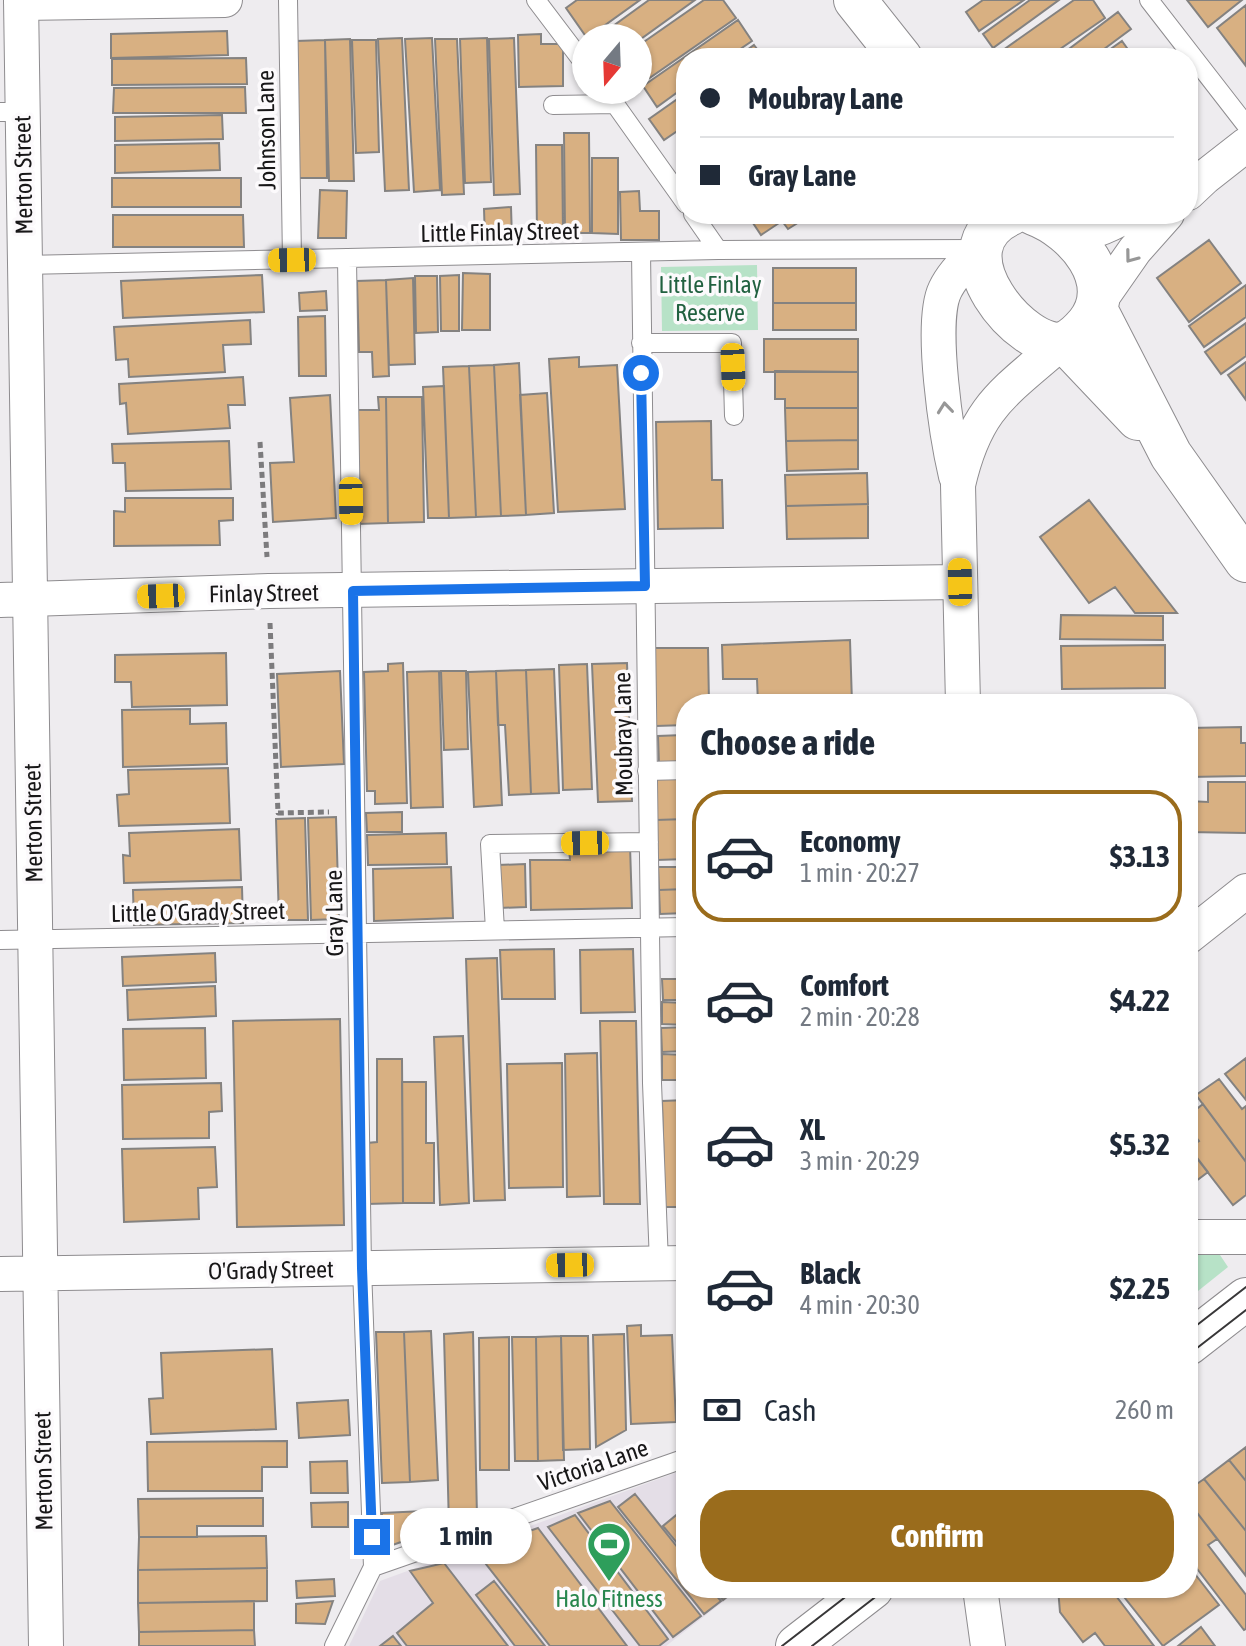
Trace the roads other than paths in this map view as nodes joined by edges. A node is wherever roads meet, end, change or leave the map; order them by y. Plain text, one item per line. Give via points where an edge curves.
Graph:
1 (225, 0) edge
2 (288, 0) edge
3 (536, 0) edge
4 (1149, 0) edge
5 (21, 1) edge
6 (572, 48) edge
7 (1186, 48) edge
8 (1198, 63) edge
9 (572, 102) edge
10 (615, 104) edge
11 (553, 105) dead end
12 (11, 112) edge
13 (1246, 125) edge
14 (1246, 145) edge
15 (1198, 182) edge
16 (676, 190) edge
17 (700, 224) edge
18 (1054, 224) edge
19 (1058, 224) edge
20 (1108, 224) edge
21 (1158, 224) edge
22 (983, 233) edge
23 (718, 250) junction
24 (641, 252) junction
25 (347, 259) junction
26 (292, 260) junction
27 (24, 265) junction
28 (1097, 306) junction
29 (641, 343) junction
30 (1063, 343) junction
31 (734, 416) dead end
32 (1171, 455) junction
33 (958, 485) junction
34 (1246, 561) edge
35 (960, 582) junction
36 (645, 586) junction
37 (353, 591) junction
38 (15, 600) edge
39 (963, 694) edge
40 (676, 770) edge
41 (647, 771) junction
42 (649, 842) junction
43 (1246, 891) edge
44 (676, 927) edge
45 (650, 928) junction
46 (1198, 929) edge
47 (495, 930) junction
48 (359, 932) junction
49 (35, 939) junction
50 (0, 940) edge
51 (1198, 1237) edge
52 (1246, 1237) edge
53 (672, 1263) edge
54 (362, 1268) junction
55 (0, 1274) edge
56 (40, 1274) junction
57 (1246, 1299) edge
58 (1198, 1336) edge
59 (676, 1461) edge
60 (373, 1567) junction
61 (859, 1598) edge
62 (981, 1598) edge
63 (46, 1646) edge
64 (334, 1646) edge
65 (797, 1646) edge
66 (988, 1646) edge

1 - 5 street
2 - 26 lane, Johnson Lane
3 - 6 lane
4 - 7 lane
5 - 12 street, Merton Street
8 - 13 lane
9 - 11 lane
10 - 16 lane
12 - 27 street, Merton Street
14 - 15 street
17 - 23 lane
18 - 28 street via 1085,254 1098,287
19 - 20 street via 1079,233
21 -> 28 street
22 - 23 lane, Little Finlay Street
22 - 30 street via 980,257 1001,307 1027,330
33 -> 22 street via 938,324 944,290
23 - 24 lane, Little Finlay Street
24 - 25 lane, Little Finlay Street
24 - 29 lane, Moubray Lane
25 - 26 lane, Little Finlay Street
25 - 37 lane, Gray Lane
26 - 27 lane, Little Finlay Street
27 - 38 street, Merton Street
28 - 30 street via 1084,327
28 - 32 street
29 - 31 lane via 732,343
29 - 36 lane, Moubray Lane
30 - 32 street
30 - 33 street via 988,410 968,446
32 - 34 street
33 - 35 street
35 - 36 street, Finlay Street
35 - 39 street
36 - 37 street, Finlay Street
36 - 41 lane, Moubray Lane
37 - 38 street, Finlay Street
37 - 48 lane, Gray Lane
38 - 49 street, Merton Street
40 - 41 lane
41 - 42 lane, Moubray Lane
42 - 45 lane, Moubray Lane
42 - 47 lane via 490,844
43 - 46 street
44 - 45 lane, Little O'Grady Street
45 - 47 lane, Little O'Grady Street
45 - 53 lane, Moubray Lane via 652,1083
47 - 48 lane, Little O'Grady Street
48 - 49 lane, Little O'Grady Street
48 - 54 lane, Gray Lane
49 - 50 lane, Little O'Grady Street
49 - 56 street, Merton Street
51 - 52 street
53 - 54 street, O'Grady Street
54 - 56 street, O'Grady Street
54 - 60 lane, Gray Lane
55 - 56 street, O'Grady Street
56 - 63 street, Merton Street
57 - 58 street
59 - 60 lane, Victoria Lane
60 - 64 lane
61 - 65 street
62 - 66 street

